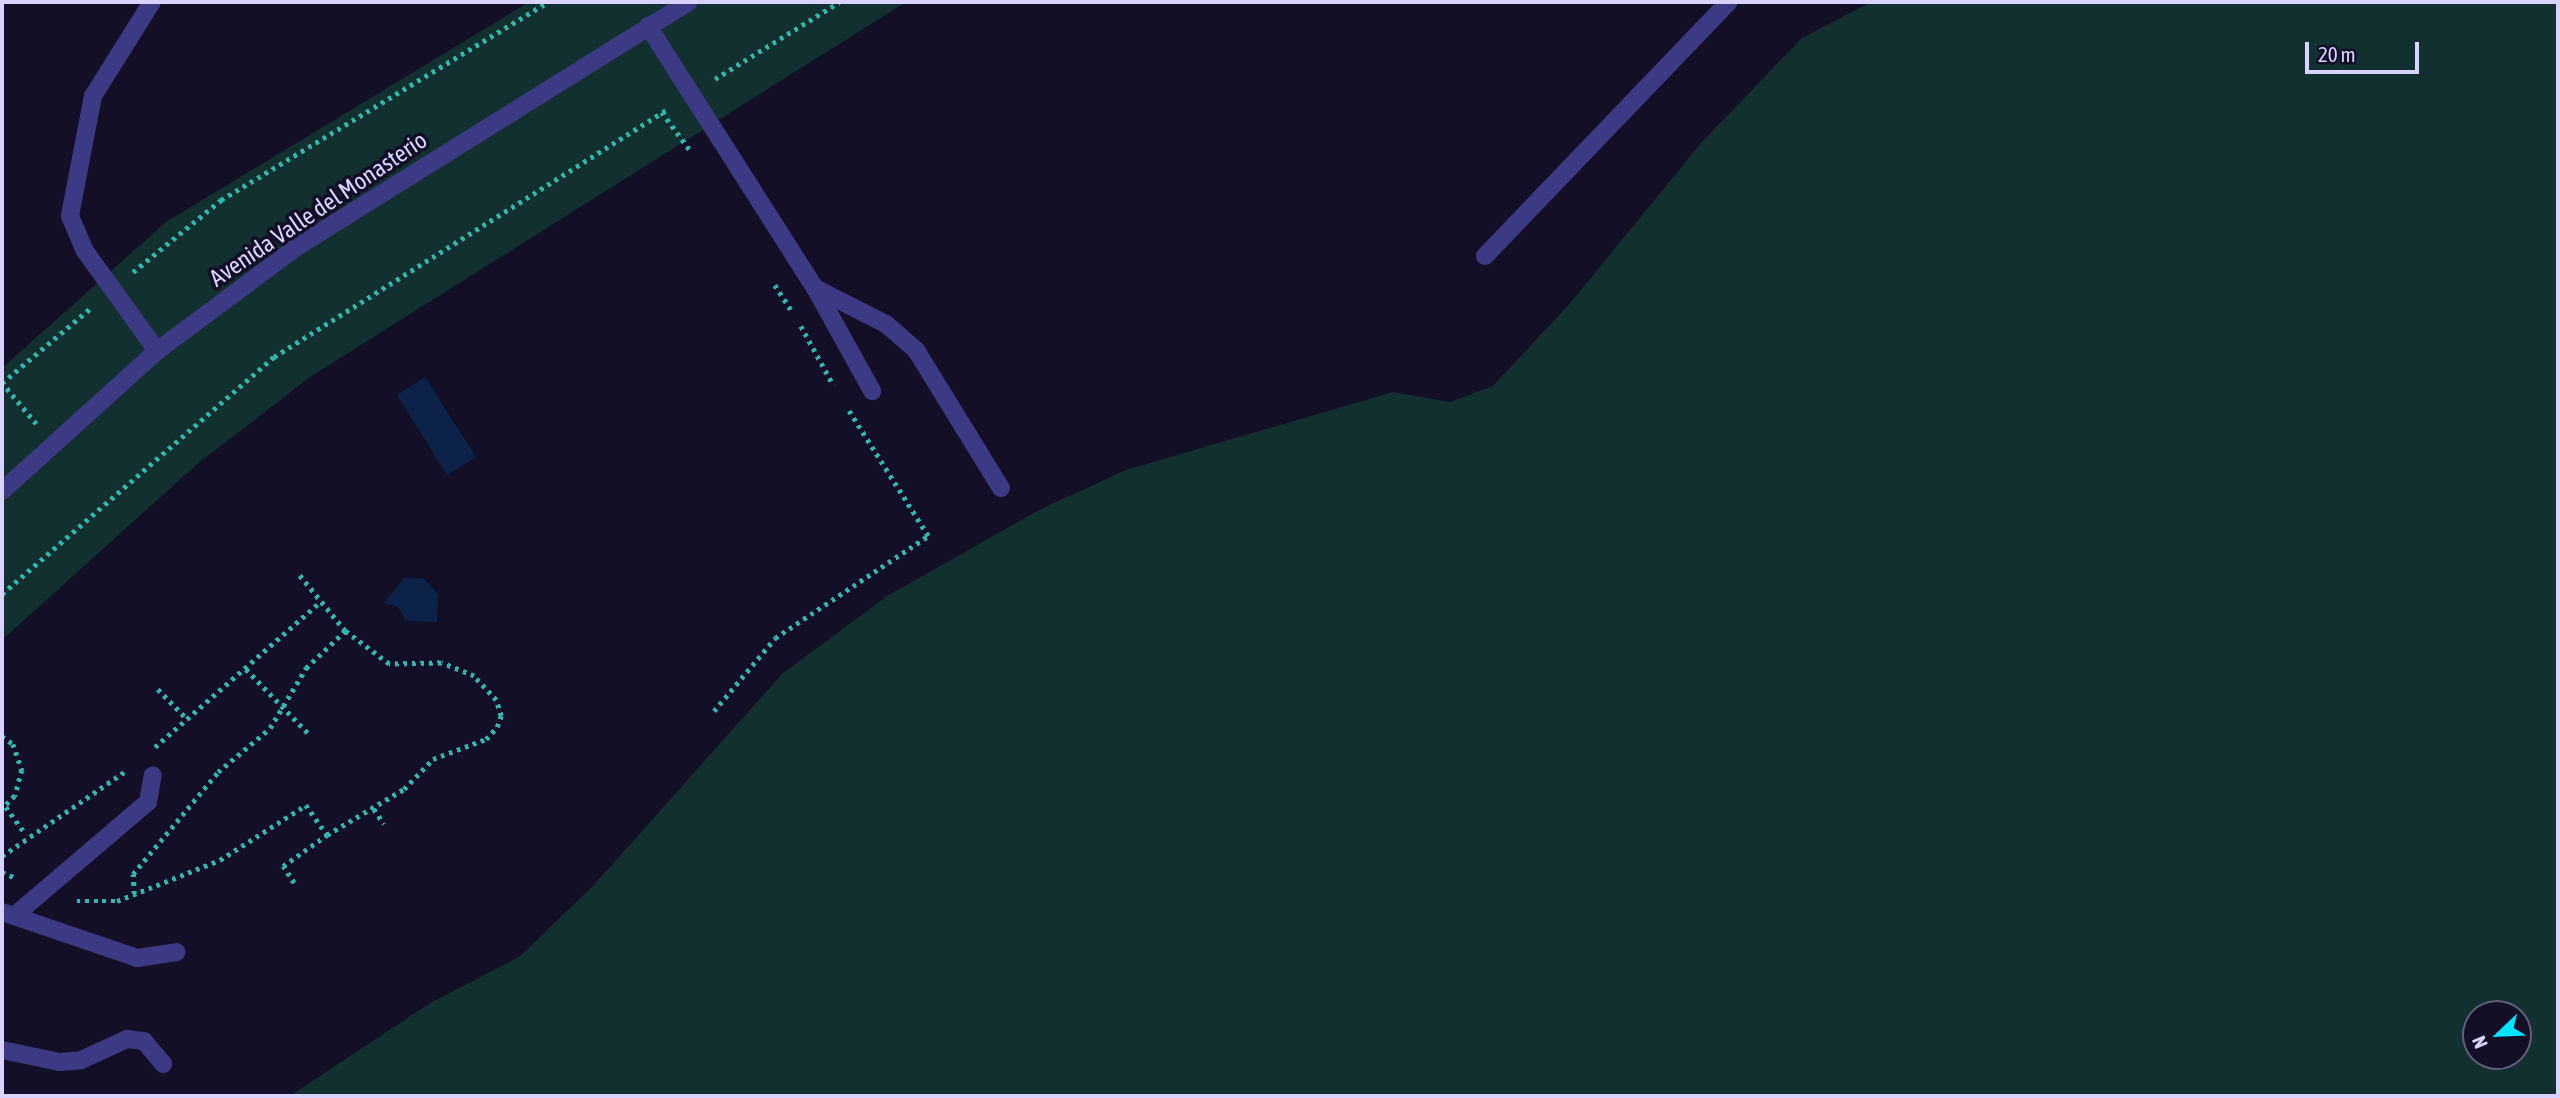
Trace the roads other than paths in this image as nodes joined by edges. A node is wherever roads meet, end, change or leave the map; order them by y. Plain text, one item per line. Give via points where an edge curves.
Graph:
1 (152, 2) edge
2 (688, 2) edge
3 (1729, 2) edge
4 (648, 26) junction
5 (1485, 256) dead end
6 (815, 288) junction
7 (157, 351) junction
8 (872, 391) dead end
9 (1001, 488) dead end
10 (2, 492) edge
11 (153, 775) dead end
12 (8, 914) edge
13 (177, 951) dead end
14 (2, 1050) edge
15 (163, 1064) dead end

1 - 7 street via 93,96 72,192 75,234
2 - 4 street, Avenida Valle del Monasterio
3 - 5 street
4 - 6 street
4 - 7 street, Avenida Valle del Monasterio via 295,248
6 - 8 street
6 - 9 street via 886,324 916,350
7 - 10 street, Avenida Valle del Monasterio
11 - 12 street via 148,802 45,889
12 - 13 street via 137,958
14 - 15 street via 60,1062 82,1059 127,1039 144,1041

